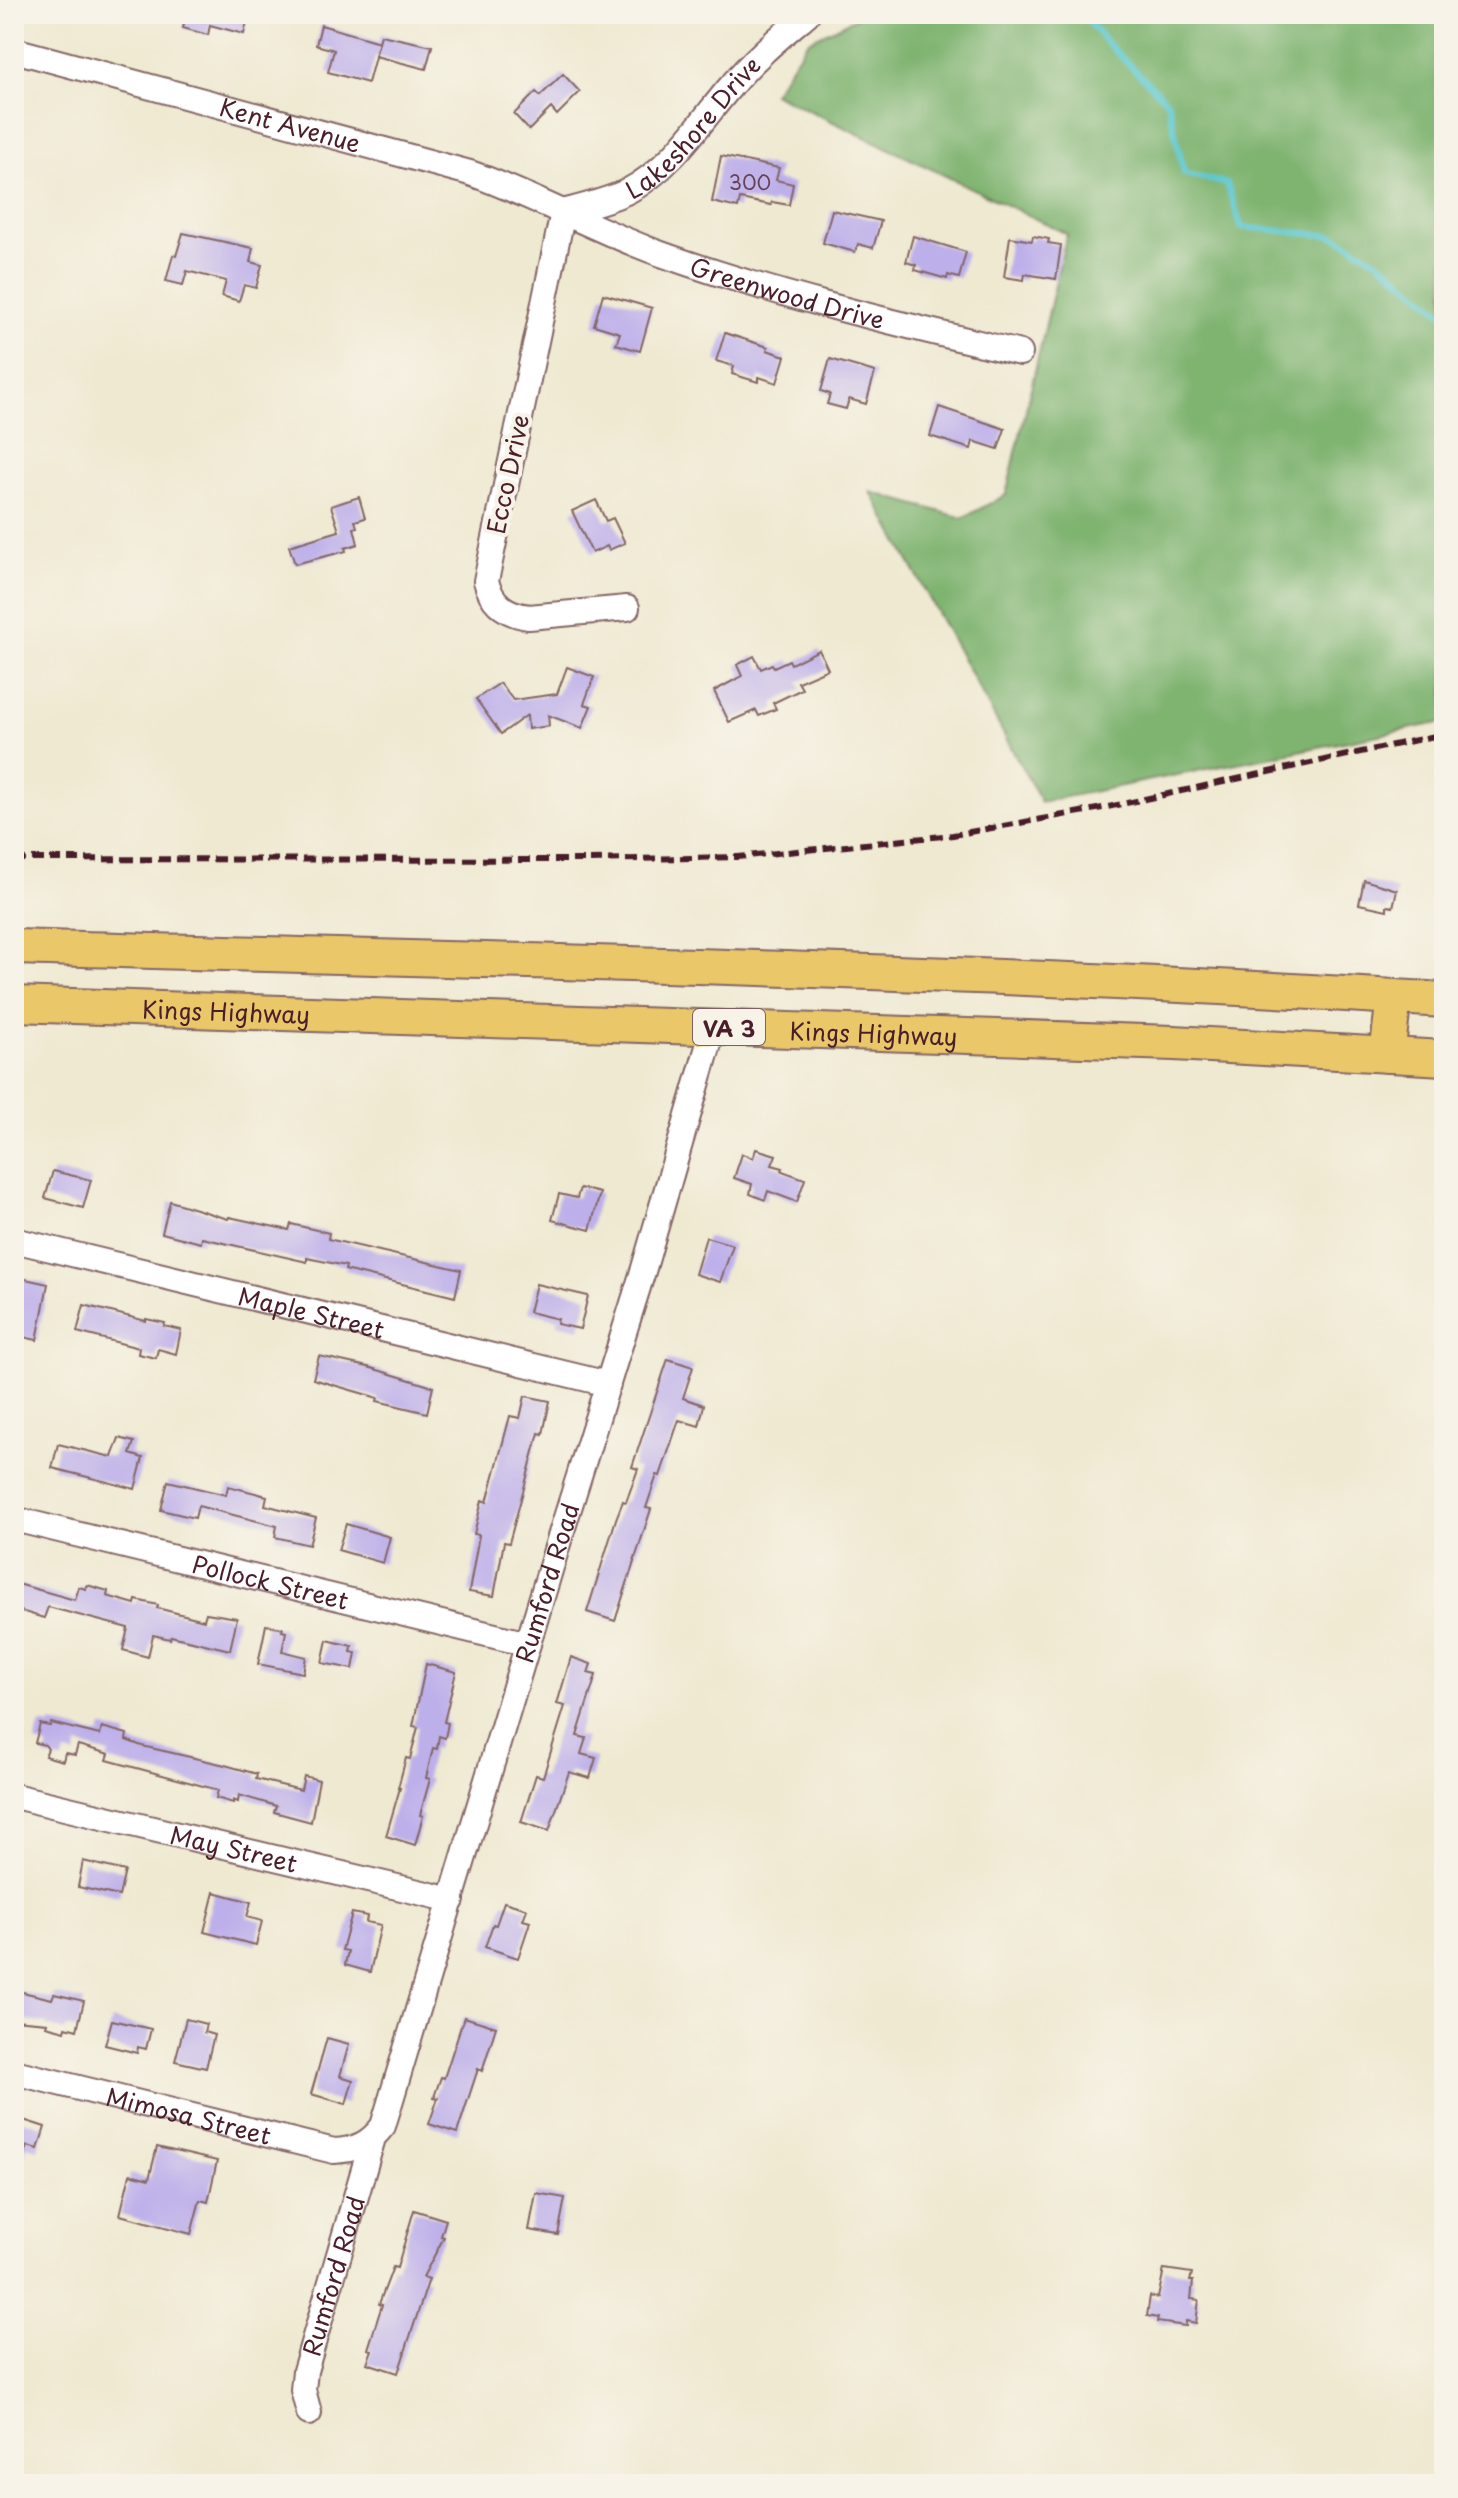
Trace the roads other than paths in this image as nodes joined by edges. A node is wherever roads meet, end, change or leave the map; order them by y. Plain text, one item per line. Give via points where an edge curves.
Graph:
1 (807, 14) edge
2 (14, 50) edge
3 (563, 212) junction
4 (1020, 353) dead end
5 (627, 608) dead end
6 (14, 947) edge
7 (1394, 997) junction
8 (1444, 1000) edge
9 (14, 1004) edge
10 (714, 1026) junction
11 (1387, 1055) junction
12 (1444, 1058) edge
13 (14, 1240) edge
14 (608, 1384) junction
15 (14, 1519) edge
16 (528, 1644) junction
17 (14, 1796) edge
18 (452, 1900) junction
19 (14, 2072) edge
20 (368, 2142) junction
21 (309, 2413) dead end

1 - 3 street, Lakeshore Drive via 732,84 651,175 608,199
2 - 3 street, Kent Avenue via 470,173
3 - 4 street, Greenwood Drive via 675,259 843,310
3 - 5 street, Ecco Drive via 486,581 493,599 515,615
6 - 7 highway via 780,970
7 - 8 highway
7 - 11 highway
9 - 10 highway, Kings Highway / VA 3
10 - 11 highway, Kings Highway / VA 3
10 - 14 street, Rumford Road
11 - 12 highway, Kings Highway / VA 3
13 - 14 street, Maple Street
14 - 16 street, Rumford Road
15 - 16 street, Pollock Street
16 - 18 street, Rumford Road
17 - 18 street, May Street
18 - 20 street, Rumford Road via 386,2118
19 - 20 street, Mimosa Street via 334,2151
20 - 21 street, Rumford Road via 305,2371

